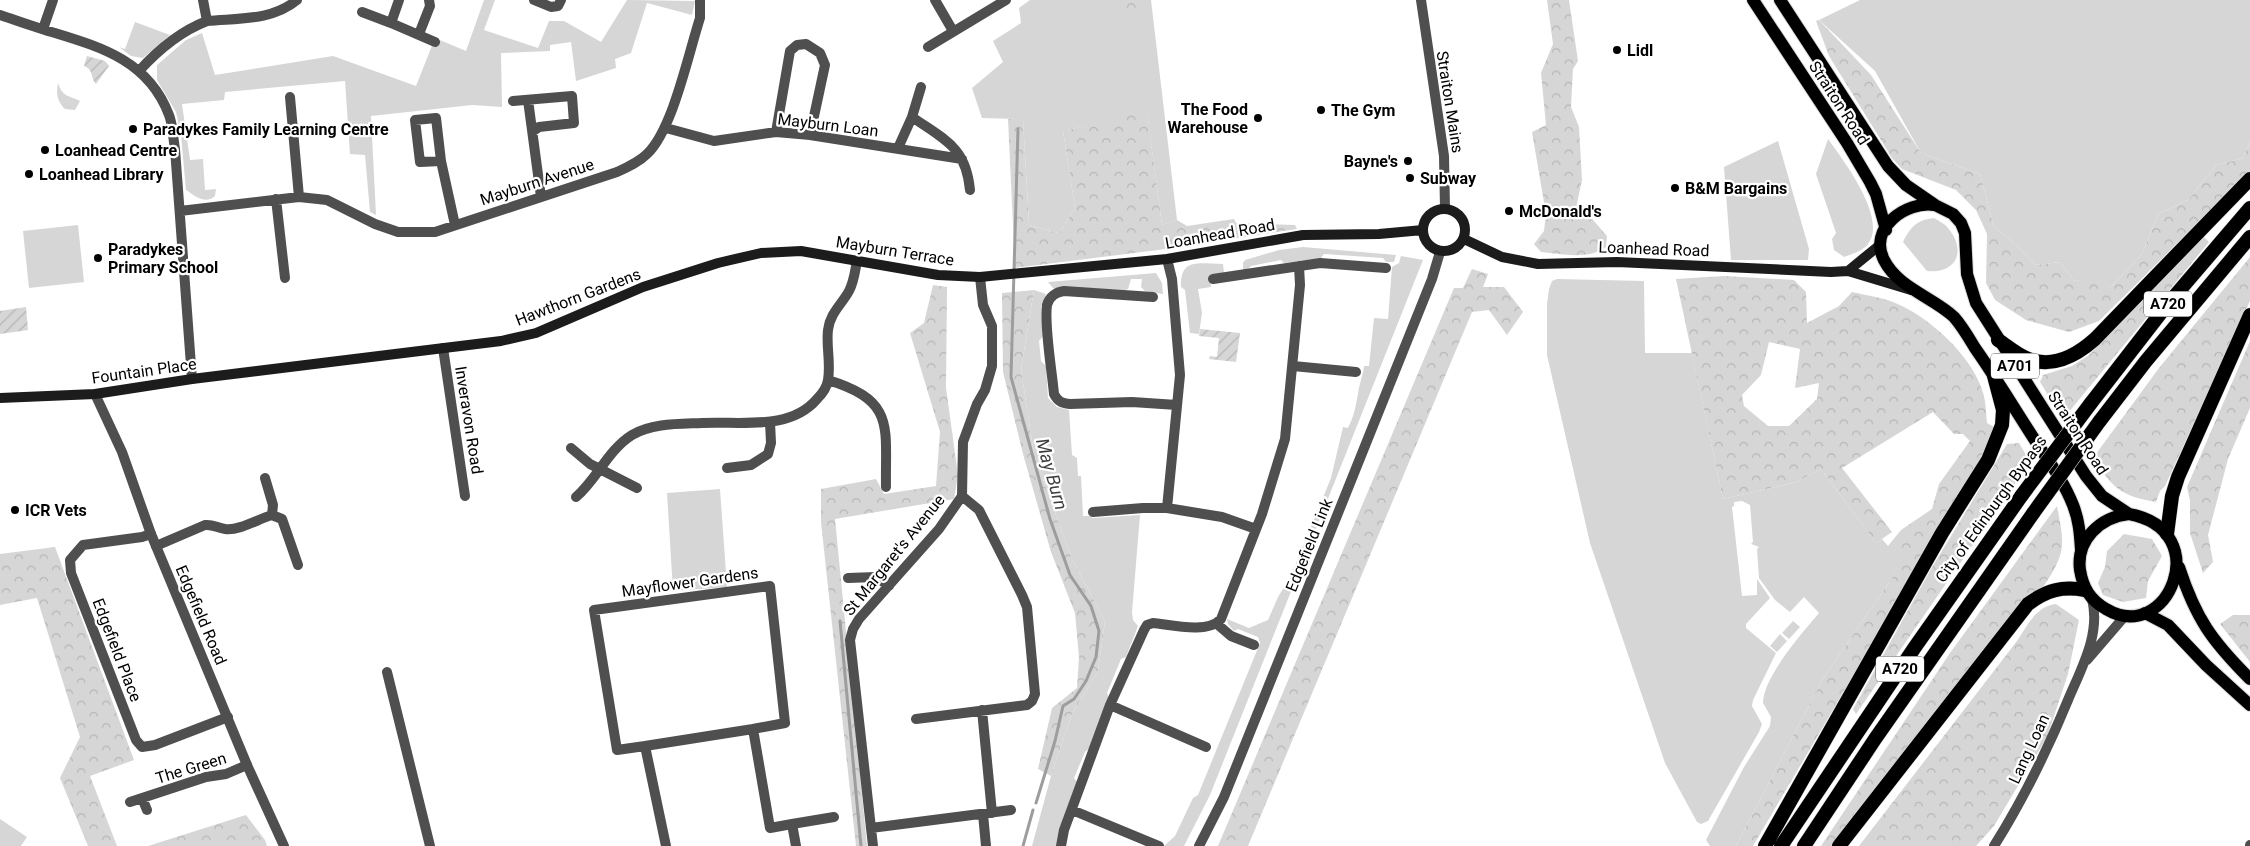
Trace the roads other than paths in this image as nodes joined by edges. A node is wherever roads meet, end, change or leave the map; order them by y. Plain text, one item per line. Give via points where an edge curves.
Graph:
1 (53, 0) edge
2 (203, 0) edge
3 (297, 0) edge
4 (399, 0) edge
5 (429, 0) edge
6 (534, 0) edge
7 (561, 0) edge
8 (700, 0) edge
9 (935, 0) edge
10 (1421, 0) edge
11 (1753, 0) edge
12 (1780, 0) edge
13 (1003, 2) edge
14 (362, 12) dead end
15 (1006, 13) dead end
16 (0, 15) edge
17 (207, 22) junction
18 (390, 23) junction
19 (43, 29) junction
20 (953, 31) junction
21 (419, 34) junction
22 (435, 42) dead end
23 (928, 47) dead end
24 (139, 71) junction
25 (921, 87) dead end
26 (290, 97) dead end
27 (528, 100) junction
28 (513, 101) dead end
29 (912, 117) junction
30 (666, 128) junction
31 (532, 132) junction
32 (776, 132) junction
33 (810, 135) junction
34 (898, 148) junction
35 (962, 159) junction
36 (441, 161) junction
37 (2250, 179) edge
38 (970, 190) dead end
39 (299, 197) junction
40 (541, 197) junction
41 (276, 199) junction
42 (1935, 205) junction
43 (2250, 208) edge
44 (1445, 209) junction
45 (180, 211) junction
46 (455, 225) junction
47 (1423, 230) junction
48 (1886, 230) junction
49 (2250, 237) edge
50 (1464, 239) junction
51 (1881, 244) junction
52 (783, 251) joint
53 (1440, 252) junction
54 (1167, 259) junction
55 (857, 261) junction
56 (1299, 266) junction
57 (1386, 268) dead end
58 (1848, 271) junction
59 (1002, 276) joint
60 (980, 277) junction
61 (285, 278) dead end
62 (1213, 279) dead end
63 (1914, 291) junction
64 (1154, 297) dead end
65 (2250, 315) edge
66 (1998, 340) junction
67 (443, 348) junction
68 (1293, 366) junction
69 (291, 368) joint
70 (1356, 372) dead end
71 (1994, 376) junction
72 (192, 379) junction
73 (828, 380) junction
74 (95, 394) junction
75 (0, 398) edge
76 (1177, 405) junction
77 (770, 422) junction
78 (571, 448) dead end
79 (727, 468) dead end
80 (601, 469) junction
81 (265, 478) dead end
82 (883, 480) dead end
83 (637, 488) dead end
84 (465, 496) dead end
85 (962, 496) junction
86 (576, 497) dead end
87 (1167, 508) junction
88 (1093, 512) dead end
89 (2129, 514) junction
90 (272, 515) junction
91 (1256, 528) junction
92 (151, 534) junction
93 (2167, 534) junction
94 (156, 546) junction
95 (2081, 550) junction
96 (2177, 561) junction
97 (298, 565) dead end
98 (848, 578) dead end
99 (889, 586) junction
100 (2089, 594) junction
101 (2145, 613) junction
102 (2124, 617) junction
103 (1217, 624) junction
104 (1254, 645) dead end
105 (2086, 661) junction
106 (387, 672) dead end
107 (2250, 679) edge
108 (1110, 705) junction
109 (2250, 705) edge
110 (982, 710) junction
111 (228, 717) junction
112 (916, 719) dead end
113 (754, 729) junction
114 (645, 746) junction
115 (1206, 747) dead end
116 (247, 765) junction
117 (142, 798) junction
118 (130, 802) dead end
119 (147, 810) dead end
120 (1011, 810) dead end
121 (1072, 810) junction
122 (987, 814) junction
123 (834, 817) dead end
124 (792, 824) junction
125 (871, 828) junction
126 (284, 846) edge
127 (430, 846) edge
128 (666, 846) edge
129 (796, 846) edge
130 (873, 846) edge
131 (986, 846) edge
132 (1061, 846) edge
133 (1159, 846) edge
134 (1199, 846) edge
135 (1765, 846) edge
136 (1781, 846) edge
137 (1804, 846) edge
138 (1840, 846) edge
139 (1994, 846) edge

1 - 19 street
2 - 17 street
3 - 17 street via 274,14
4 - 18 street
5 - 21 street via 430,6
6 - 7 street via 551,7 558,6
8 - 30 street, Mayburn Avenue via 700,18
9 - 20 street
10 - 44 street, Straiton Mains via 1444,156
11 - 48 main road, Straiton Road via 1870,182
12 - 42 main road, Straiton Road / A701 via 1888,166 1906,185
13 - 15 street
13 - 20 street
14 - 18 street
16 - 19 street
17 - 24 street via 186,30
18 - 21 street
19 - 24 street via 104,50
20 - 23 street
21 - 22 street
24 - 45 street via 157,91 170,117
25 - 29 street, Mayburn Loan
26 - 39 street
27 - 28 street
27 - 31 street
27 - 31 street via 572,96 574,123 540,127
29 - 34 street, Mayburn Loan
29 - 35 street via 956,149
30 - 32 street, Mayburn Loan via 714,141
30 - 40 street, Mayburn Avenue via 646,155 631,166
31 - 40 street
32 - 33 street, Mayburn Loan
32 - 33 street via 790,51 806,44 820,53 825,65
33 - 34 street, Mayburn Loan
34 - 35 street, Mayburn Loan
35 - 38 street
36 - 36 street via 436,118 415,120 420,162
36 - 46 street
37 - 66 highway via 2095,339 2075,355 2062,360 2036,361 2024,358
39 - 41 street, Mayburn Avenue
39 - 46 street, Mayburn Avenue via 327,200 380,227 398,232 435,232
40 - 46 street, Mayburn Avenue
41 - 45 street, Mayburn Avenue
41 - 61 street
42 - 48 main road via 1923,203 1905,209 1893,218
42 - 66 main road, Straiton Road / A701 via 1953,214 1966,233 1970,289
43 - 136 highway, City of Edinburgh Bypass / A720, bridge via 2167,305 2022,495
44 - 47 main road via 1429,215
44 - 50 main road via 1452,210 1463,219
45 - 72 street
47 - 53 main road via 1428,244
47 - 54 main road, Loanhead Road via 1303,235
48 - 51 main road
49 - 137 highway, A720, bridge via 2099,422 1875,739
50 - 53 main road via 1454,249
50 - 58 main road, Loanhead Road via 1502,257 1538,264 1617,262
51 - 58 main road
51 - 63 main road, A701 via 1884,260
52 - 55 main road, Mayburn Terrace via 819,253
52 - 67 main road, Hawthorn Gardens via 718,263 643,288 536,332 502,341
53 - 134 street, Edgefield Link via 1432,279 1224,797
54 - 59 main road, Loanhead Road
54 - 76 street via 1180,362
55 - 60 main road, Mayburn Terrace
55 - 73 street via 852,286 833,313 828,329
56 - 57 street via 1320,263
56 - 62 street
56 - 68 street
58 - 63 main road, Loanhead Road
59 - 60 main road, Mayburn Terrace
60 - 85 street, St Margaret's Avenue via 983,305 992,326 992,366 963,442
63 - 71 main road, A701 via 1956,319
64 - 76 street via 1134,291 1064,291 1049,300 1047,326 1054,394 1057,400 1070,404 1132,402
65 - 93 highway via 2178,478
66 - 89 main road, Straiton Road / A701 via 2086,476 2102,496
67 - 69 main road, Hawthorn Gardens
67 - 84 street, Inveravon Road
68 - 70 street
68 - 91 street via 1285,439
69 - 72 main road, Fountain Place
71 - 95 main road, A701 via 2067,492 2079,524
71 - 135 highway via 2003,410 2002,425 1992,451
72 - 74 main road, Fountain Place
73 - 77 street via 823,392 803,413
73 - 82 street via 864,394 882,416 885,434
74 - 75 main road, Fountain Place
74 - 92 street, Edgefield Road via 122,452
76 - 87 street
77 - 79 street via 768,454 751,465
77 - 80 street via 677,424 642,431 620,445
78 - 80 street
80 - 83 street
80 - 86 street
81 - 90 street via 273,505
85 - 99 street, St Margaret's Avenue via 940,529
85 - 110 street via 979,510 1022,595 1035,694 1027,705
87 - 88 street
87 - 91 street via 1222,517
89 - 93 main road, A701 via 2155,523
89 - 95 main road via 2100,524
90 - 94 street via 233,528 205,525
90 - 97 street via 282,518
91 - 103 street via 1222,619
92 - 94 street, Edgefield Road
92 - 111 street, Edgefield Place via 83,545 70,560 71,573 136,740 142,746 155,745
93 - 96 main road
94 - 111 street, Edgefield Road
95 - 100 main road, A701 via 2080,568
96 - 101 main road via 2171,590
96 - 107 main road via 2208,633
98 - 99 street via 876,577
99 - 125 street, St Margaret's Avenue via 852,629 850,640
100 - 102 main road via 2106,609
100 - 105 street, Lang Loan via 2094,621
100 - 138 highway via 2073,588 2050,590 2028,604
101 - 102 main road
101 - 109 main road via 2168,625
102 - 105 street, Lang Loan
103 - 104 street via 1231,636
103 - 108 street via 1206,628 1148,625 1140,636
105 - 139 street, Lang Loan via 2044,755
106 - 127 street
108 - 115 street
108 - 121 street
110 - 112 street
110 - 122 street
111 - 116 street, Edgefield Road
113 - 114 street
113 - 114 street, Mayflower Gardens via 785,723 770,586 594,610 617,750
113 - 124 street via 770,828
114 - 128 street
116 - 117 street, The Green
116 - 126 street, Edgefield Road
117 - 118 street, The Green
117 - 119 street, The Green
120 - 122 street
121 - 132 street
121 - 133 street
122 - 125 street
122 - 131 street
123 - 124 street
124 - 129 street
125 - 130 street, St Margaret's Avenue

